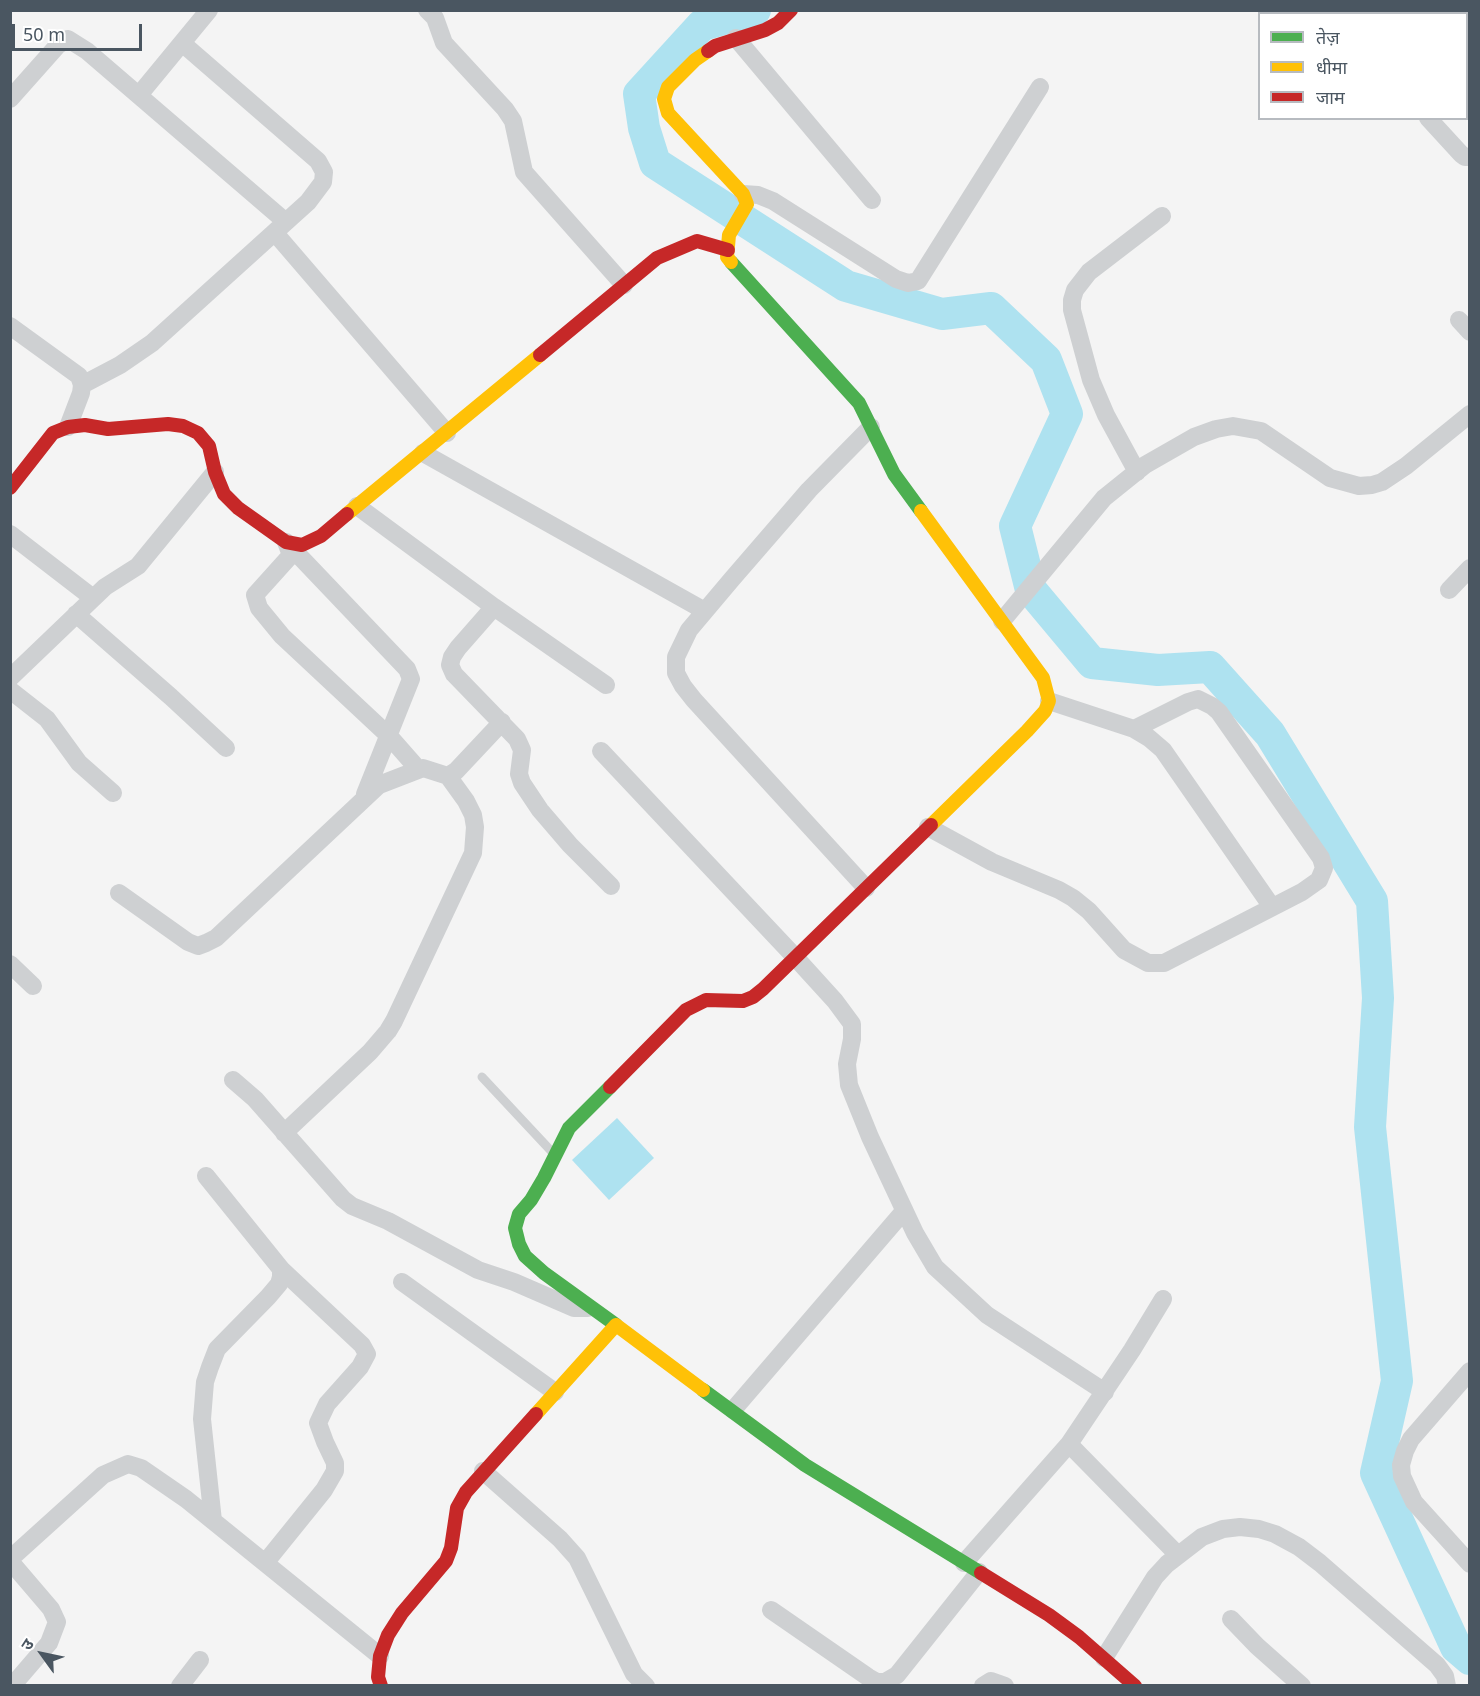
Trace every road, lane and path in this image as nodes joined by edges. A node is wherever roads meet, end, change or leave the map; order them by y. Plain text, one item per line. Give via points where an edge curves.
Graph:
1 (209, 10) edge
2 (427, 10) edge
3 (791, 10) edge
4 (736, 38) junction
5 (182, 43) junction
6 (1040, 87) dead end
7 (139, 95) junction
8 (10, 99) edge
9 (1430, 120) edge
10 (1470, 157) edge
11 (745, 199) junction
12 (872, 200) dead end
13 (1162, 216) dead end
14 (280, 228) junction
15 (728, 250) junction
16 (624, 285) junction
17 (10, 326) edge
18 (82, 385) junction
19 (1470, 414) edge
20 (68, 427) junction
21 (871, 427) junction
22 (447, 433) junction
23 (423, 453) junction
24 (1137, 471) junction
25 (215, 472) junction
26 (10, 488) edge
27 (357, 506) junction
28 (10, 534) edge
29 (286, 542) junction
30 (1470, 568) edge
31 (1449, 590) dead end
32 (93, 598) junction
33 (494, 607) junction
34 (705, 611) junction
35 (76, 614) junction
36 (1002, 621) junction
37 (10, 678) edge
38 (606, 685) dead end
39 (10, 690) edge
40 (1049, 701) junction
41 (502, 722) junction
42 (1134, 729) junction
43 (389, 736) junction
44 (226, 748) dead end
45 (601, 751) dead end
46 (418, 769) junction
47 (448, 776) junction
48 (113, 793) dead end
49 (364, 798) junction
50 (928, 827) junction
51 (611, 886) dead end
52 (866, 888) junction
53 (119, 893) dead end
54 (1272, 907) junction
55 (795, 957) junction
56 (10, 964) edge
57 (33, 986) dead end
58 (482, 1077) dead end
59 (233, 1080) dead end
60 (284, 1132) junction
61 (555, 1155) junction
62 (206, 1176) dead end
63 (904, 1211) junction
64 (281, 1269) junction
65 (402, 1282) dead end
66 (1163, 1299) dead end
67 (593, 1309) junction
68 (616, 1325) junction
69 (1470, 1371) edge
70 (555, 1392) junction
71 (1105, 1392) junction
72 (733, 1410) junction
73 (1069, 1444) junction
74 (483, 1471) junction
75 (213, 1521) junction
76 (1178, 1555) junction
77 (10, 1560) edge
78 (265, 1563) junction
79 (1470, 1564) edge
80 (972, 1567) junction
81 (771, 1610) dead end
82 (1231, 1619) dead end
83 (380, 1656) junction
84 (1104, 1658) junction
85 (200, 1660) dead end
86 (636, 1682) edge
87 (1126, 1683) edge
88 (12, 1686) edge
89 (180, 1686) edge
90 (381, 1686) edge
91 (983, 1686) edge
92 (1005, 1686) edge
93 (1302, 1686) edge
94 (1447, 1686) edge

1 - 5 street
2 - 16 street via 435,18 444,43 513,121 524,172
3 - 4 street via 765,30
4 - 11 street via 695,60 669,87 664,99 668,113
4 - 12 street
5 - 7 street
5 - 14 street via 318,161 324,172 323,182 308,202
6 - 11 street via 918,281 896,279 773,201 758,195
7 - 8 street via 68,39 58,45
7 - 14 street
9 - 10 street via 1461,154
11 - 15 street via 729,235
13 - 24 street via 1089,272 1072,300 1091,380
14 - 18 street via 152,343
14 - 22 street
15 - 16 street via 697,241 657,258
15 - 21 street via 727,257 859,403
16 - 22 street
17 - 18 street via 73,370
18 - 20 street
19 - 24 street via 1406,466 1372,485 1359,486 1330,478 1261,431 1233,426 1194,437
20 - 25 street via 183,426 198,433 209,446
20 - 26 street via 54,433
21 - 34 street via 809,490
21 - 36 street via 894,474
22 - 23 street
23 - 27 street
23 - 34 street
24 - 36 street via 1097,506
25 - 29 street via 224,494 238,508
25 - 32 street via 138,566
27 - 29 street via 321,536 302,545
27 - 33 street
28 - 32 street
29 - 43 street via 407,669 411,679
29 - 43 street via 291,555 255,596 259,608 282,636
30 - 31 street
32 - 35 street
33 - 38 street
33 - 41 street via 458,648 450,665 454,674
34 - 52 street via 689,630 676,657 676,673 682,687
35 - 37 street
35 - 44 street
36 - 40 street via 1043,678
39 - 48 street via 46,719 79,763
40 - 42 street
40 - 50 street via 1035,723
41 - 47 street
41 - 51 street via 522,750 522,783 570,845
42 - 54 street via 1163,750
42 - 54 street via 1197,699 1219,712 1321,858 1324,868 1323,876 1314,885
43 - 46 street
43 - 49 street
45 - 55 street
46 - 47 street
46 - 49 street via 379,785
47 - 60 street via 473,815 473,853 391,1026 370,1052
49 - 53 street via 216,938 206,943 198,946 188,942
50 - 52 street
50 - 54 street via 972,852 1073,898 1124,950 1148,963 1164,963
52 - 55 street
55 - 61 street via 753,997 732,1002 706,1000 686,1010 569,1128
55 - 63 street via 852,1024 849,1084
56 - 57 street
58 - 61 lane
59 - 60 street
60 - 67 street via 352,1206 478,1270 574,1308
61 - 67 street via 519,1214 515,1228 525,1256
62 - 64 street
63 - 71 street via 935,1267 953,1285 987,1315
63 - 72 street
64 - 75 street via 279,1284 217,1349 205,1382 202,1419
64 - 78 street via 367,1354 327,1404 318,1423 335,1471
65 - 70 street
66 - 71 street
67 - 68 street
68 - 70 street
68 - 72 street
69 - 79 street via 1411,1439 1401,1465 1414,1502
70 - 74 street
71 - 73 street
72 - 80 street via 805,1465
73 - 76 street
73 - 80 street
74 - 83 street via 457,1508 446,1561 402,1613
74 - 86 street via 577,1558
75 - 77 street via 159,1480 128,1464 103,1475
75 - 78 street
76 - 84 street via 1155,1577
76 - 94 street via 1202,1537 1223,1529 1259,1528 1275,1534 1320,1563 1426,1655 1445,1676
77 - 88 street via 51,1609 57,1622 49,1643
78 - 83 street
80 - 81 street via 897,1675 885,1682 868,1677
80 - 84 street via 1048,1615
82 - 93 street
83 - 90 street
84 - 87 street
85 - 89 street
91 - 92 street via 991,1681

